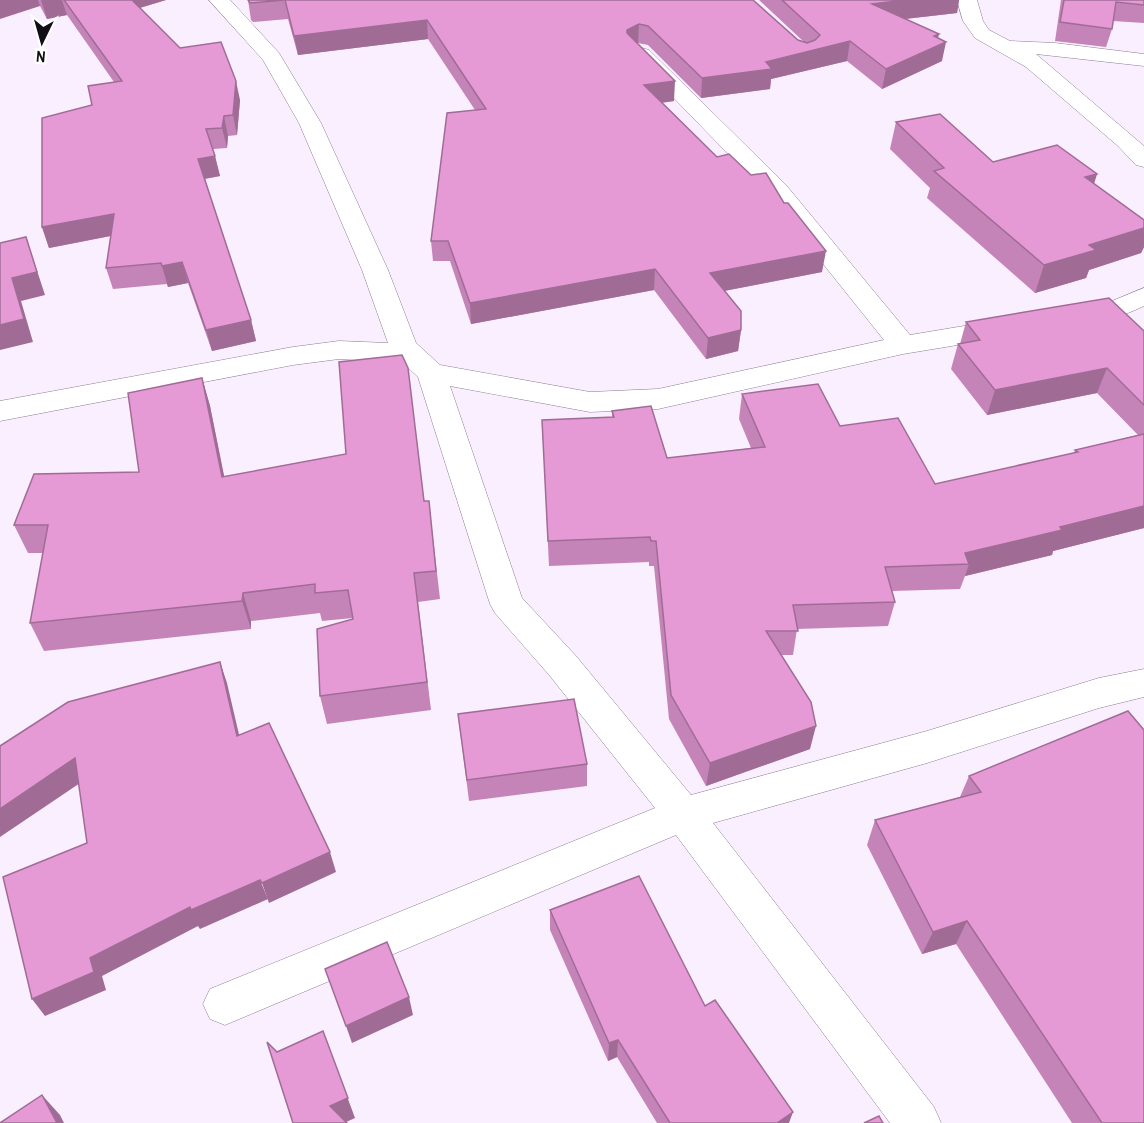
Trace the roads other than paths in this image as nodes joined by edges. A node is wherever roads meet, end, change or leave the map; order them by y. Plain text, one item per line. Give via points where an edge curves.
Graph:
1 (219, 0) edge
2 (967, 0) edge
3 (1008, 46) junction
4 (639, 51) edge
5 (1144, 60) edge
6 (1144, 160) edge
7 (1144, 296) edge
8 (903, 345) junction
9 (403, 347) junction
10 (431, 373) junction
11 (0, 411) edge
12 (1144, 683) edge
13 (683, 814) junction
14 (225, 1004) dead end
15 (918, 1123) edge

1 - 9 street via 272,57 310,123 375,270
2 - 3 street via 982,34
3 - 5 street
3 - 6 street via 1039,67
4 - 8 street via 777,190
7 - 8 street via 1113,310
8 - 10 street via 658,399 590,402
9 - 10 street
9 - 11 street via 388,353 339,350 293,356
10 - 13 street via 507,603
12 - 13 street
13 - 14 street
13 - 15 street

